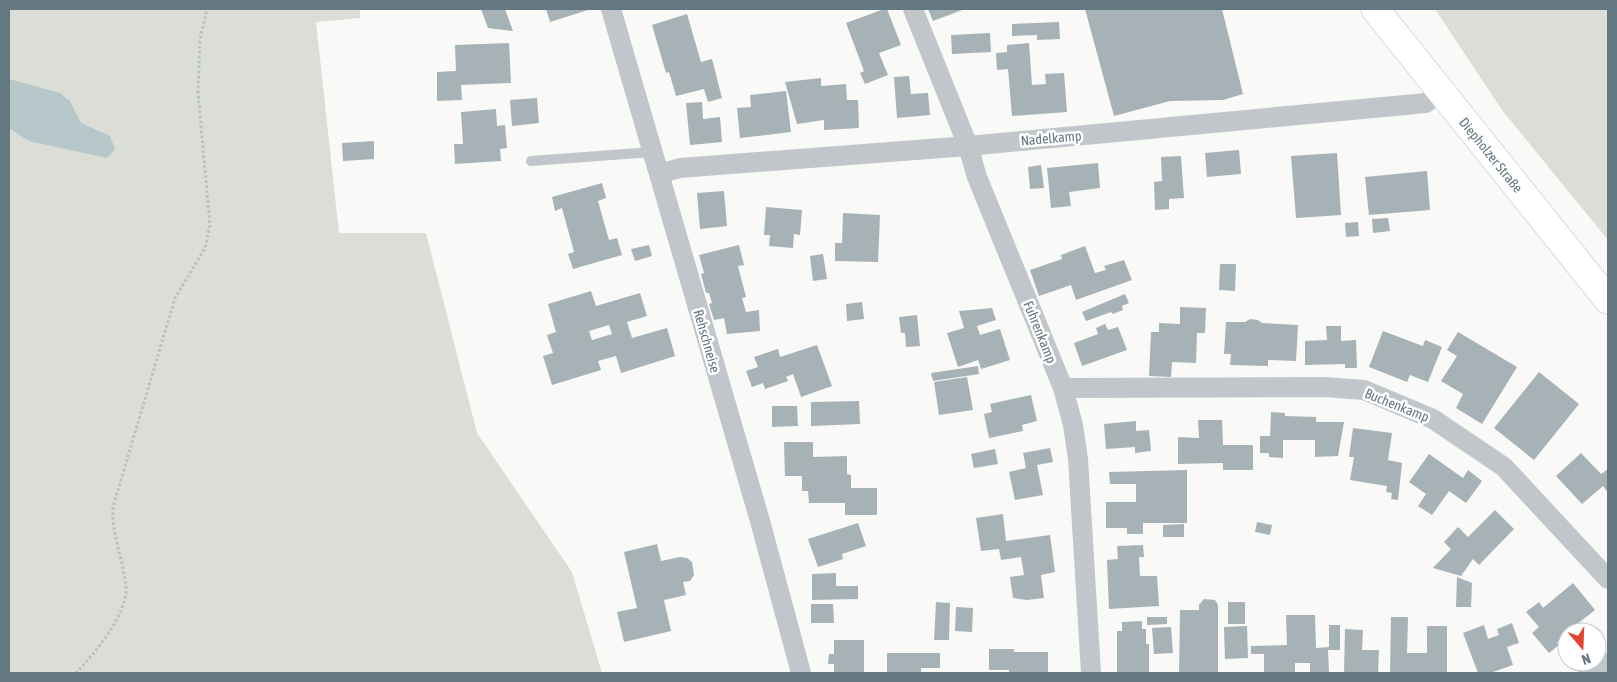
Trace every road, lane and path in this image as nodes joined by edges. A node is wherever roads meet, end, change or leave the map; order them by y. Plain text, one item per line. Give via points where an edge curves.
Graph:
1 (207, 9) edge
2 (611, 9) edge
3 (913, 9) edge
4 (1375, 9) edge
5 (1440, 92) junction
6 (968, 146) junction
7 (652, 152) junction
8 (532, 161) dead end
9 (659, 174) junction
10 (1608, 300) edge
11 (1063, 388) junction
12 (1608, 579) edge
13 (1608, 663) edge
14 (76, 673) edge
15 (801, 673) edge
16 (1091, 673) edge
17 (1588, 673) edge

1 - 14 path via 200,40 198,92 210,225 205,248 175,298 113,507 125,598 112,628
2 - 7 street, Rehschneise
3 - 6 street, Fuhrenkamp
4 - 5 main road, Diepholzer Straße
5 - 6 street, Nadelkamp via 1426,103
5 - 10 main road, Diepholzer Straße
6 - 9 street, Nadelkamp via 680,168
6 - 11 street, Fuhrenkamp via 977,177
7 - 8 lane
7 - 9 street, Rehschneise
9 - 15 street, Rehschneise
11 - 12 street, Buchenkamp via 1324,387 1364,390 1433,419 1504,467
11 - 16 street, Fuhrenkamp via 1078,459
13 - 17 street

